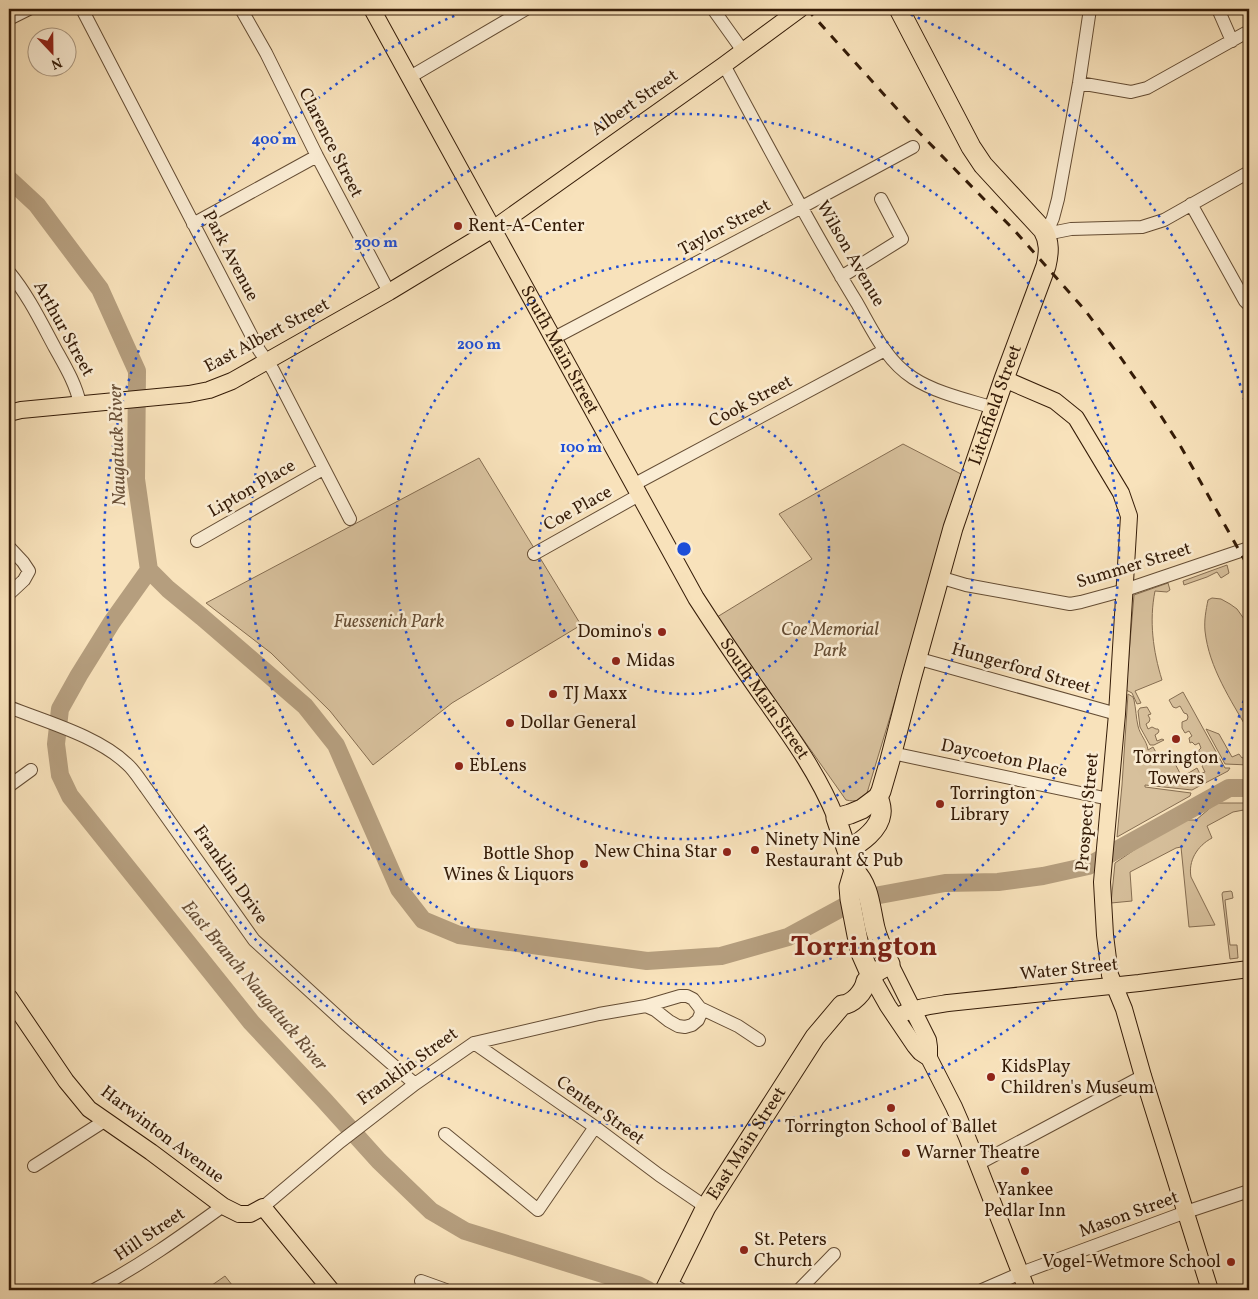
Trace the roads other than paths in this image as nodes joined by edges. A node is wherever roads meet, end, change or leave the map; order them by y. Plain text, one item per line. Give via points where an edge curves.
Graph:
1 (29, 9) edge
2 (82, 9) edge
3 (241, 9) edge
4 (372, 9) edge
5 (526, 9) edge
6 (713, 9) edge
7 (800, 9) edge
8 (899, 9) edge
9 (1090, 9) edge
10 (1218, 9) edge
11 (9, 19) edge
12 (1249, 31) edge
13 (1232, 40) junction
14 (743, 50) junction
15 (724, 65) junction
16 (410, 77) junction
17 (1079, 83) junction
18 (913, 147) dead end
19 (317, 156) junction
20 (1249, 172) edge
21 (881, 199) dead end
22 (1191, 204) junction
23 (802, 207) junction
24 (193, 224) junction
25 (493, 229) junction
26 (1046, 234) junction
27 (9, 272) edge
28 (841, 277) junction
29 (389, 292) junction
30 (1249, 305) edge
31 (554, 338) junction
32 (885, 350) junction
33 (267, 362) junction
34 (1004, 379) junction
35 (80, 404) junction
36 (994, 408) junction
37 (9, 413) edge
38 (323, 468) junction
39 (636, 490) junction
40 (350, 519) dead end
41 (197, 540) dead end
42 (9, 546) edge
43 (1249, 548) edge
44 (534, 554) dead end
45 (939, 577) junction
46 (1125, 590) junction
47 (9, 594) edge
48 (916, 658) junction
49 (9, 707) edge
50 (1117, 714) junction
51 (892, 753) junction
52 (31, 770) dead end
53 (10, 784) edge
54 (878, 797) junction
55 (1109, 799) junction
56 (836, 818) junction
57 (848, 850) junction
58 (858, 891) junction
59 (890, 964) junction
60 (1249, 969) edge
61 (868, 974) junction
62 (1114, 985) junction
63 (9, 997) edge
64 (646, 1006) junction
65 (700, 1008) junction
66 (913, 1010) junction
67 (896, 1017) junction
68 (759, 1040) dead end
69 (474, 1043) junction
70 (929, 1058) junction
71 (1143, 1076) junction
72 (416, 1084) junction
73 (106, 1120) junction
74 (595, 1127) junction
75 (445, 1134) dead end
76 (978, 1164) junction
77 (34, 1166) dead end
78 (1249, 1191) edge
79 (223, 1206) junction
80 (264, 1206) junction
81 (706, 1208) junction
82 (1186, 1212) junction
83 (834, 1254) dead end
84 (1021, 1273) junction
85 (422, 1281) dead end
86 (671, 1287) edge
87 (94, 1290) edge
88 (331, 1290) edge
89 (446, 1290) edge
90 (799, 1290) edge
91 (982, 1290) edge
92 (1027, 1290) edge
93 (1210, 1290) edge

1 - 11 street
2 - 24 street, Park Avenue
3 - 19 street, Clarence Street
4 - 16 main road, South Main Street
5 - 16 street
6 - 14 street
7 - 14 main road, Albert Street
8 - 26 highway via 971,147 983,165
9 - 17 street, Litchfield Street
10 - 13 street
12 - 13 street
13 - 17 street via 1147,88 1131,92
14 - 15 main road, Albert Street
15 - 23 street, Wilson Avenue
15 - 25 main road, Albert Street
16 - 25 main road, South Main Street
17 - 26 street, Litchfield Street via 1056,208
18 - 23 street, Taylor Street
19 - 24 street
19 - 29 street, Clarence Street
20 - 22 street
21 - 28 street via 902,240
22 - 26 street via 1164,220 1142,227 1071,229
22 - 30 street
23 - 28 street, Wilson Avenue
23 - 31 street, Taylor Street
24 - 33 street, Park Avenue
25 - 29 main road, East Albert Street
25 - 31 main road, South Main Street
26 - 34 highway, Litchfield Street via 1049,248 1046,266
27 - 35 street, Arthur Street via 35,309 71,378
28 - 32 street, Wilson Avenue
29 - 33 main road, East Albert Street
31 - 39 main road, South Main Street
32 - 36 street, Wilson Avenue via 912,378 947,394
32 - 39 street, Cook Street
33 - 35 main road, East Albert Street via 217,388 189,394
33 - 38 street, Park Avenue
34 - 36 highway, Litchfield Street
34 - 46 main road, Prospect Street via 1055,401 1076,418 1121,493 1129,516
35 - 37 main road, East Albert Street
36 - 45 highway, Litchfield Street
38 - 40 street, Park Avenue
38 - 41 street, Lipton Place
39 - 44 street, Coe Place
39 - 56 main road, South Main Street via 696,598 803,755
42 - 47 street via 29,572
43 - 46 street, Summer Street
45 - 46 street, Summer Street via 1070,604
45 - 48 highway, Litchfield Street
46 - 50 main road, Prospect Street
48 - 50 street, Hungerford Street
48 - 51 highway, Litchfield Street
49 - 72 street, Franklin Drive via 80,735 112,751 128,764 254,940
50 - 55 main road, Prospect Street
51 - 54 highway, Litchfield Street
51 - 55 street, Daycoeton Place
52 - 53 street
54 - 56 highway via 857,812
54 - 57 highway, Litchfield Street via 881,810 878,821 865,838
55 - 62 main road, Prospect Street via 1102,882 1105,935
56 - 57 highway, South Main Street
57 - 58 highway, South Main Street via 854,870 850,884
58 - 59 highway, South Main Street via 871,908 877,936
58 - 61 highway, South Main Street via 853,917
59 - 61 highway, East Main Street
59 - 66 main road
60 - 62 main road, Water Street
61 - 67 main road
61 - 81 highway, East Main Street via 842,998 842,1005 815,1037
62 - 66 main road, Water Street via 948,1003
62 - 71 main road, Prospect Street
63 - 73 main road, Harwinton Avenue via 66,1081 89,1109
64 - 65 street, Franklin Street via 687,996
64 - 65 street via 685,1028 698,1020
64 - 69 street, Franklin Street
65 - 68 street
66 - 67 main road, Water Street
66 - 70 main road via 928,1040
67 - 70 main road via 917,1048
69 - 72 street, Franklin Street
69 - 74 street, Center Street
70 - 76 main road
71 - 76 street
71 - 82 main road, Prospect Street
72 - 80 street, Franklin Street
73 - 77 street
73 - 79 main road, Harwinton Avenue
74 - 75 street via 538,1210
74 - 81 street, Center Street
76 - 84 main road
78 - 82 street, Mason Street
79 - 80 main road, Franklin Street via 239,1214 250,1214
79 - 87 street, Hill Street via 172,1244
80 - 88 main road
81 - 86 highway, East Main Street
82 - 84 street, Mason Street
82 - 93 main road, Prospect Street
83 - 90 street
84 - 91 street, Mason Street
84 - 92 main road
85 - 89 street

